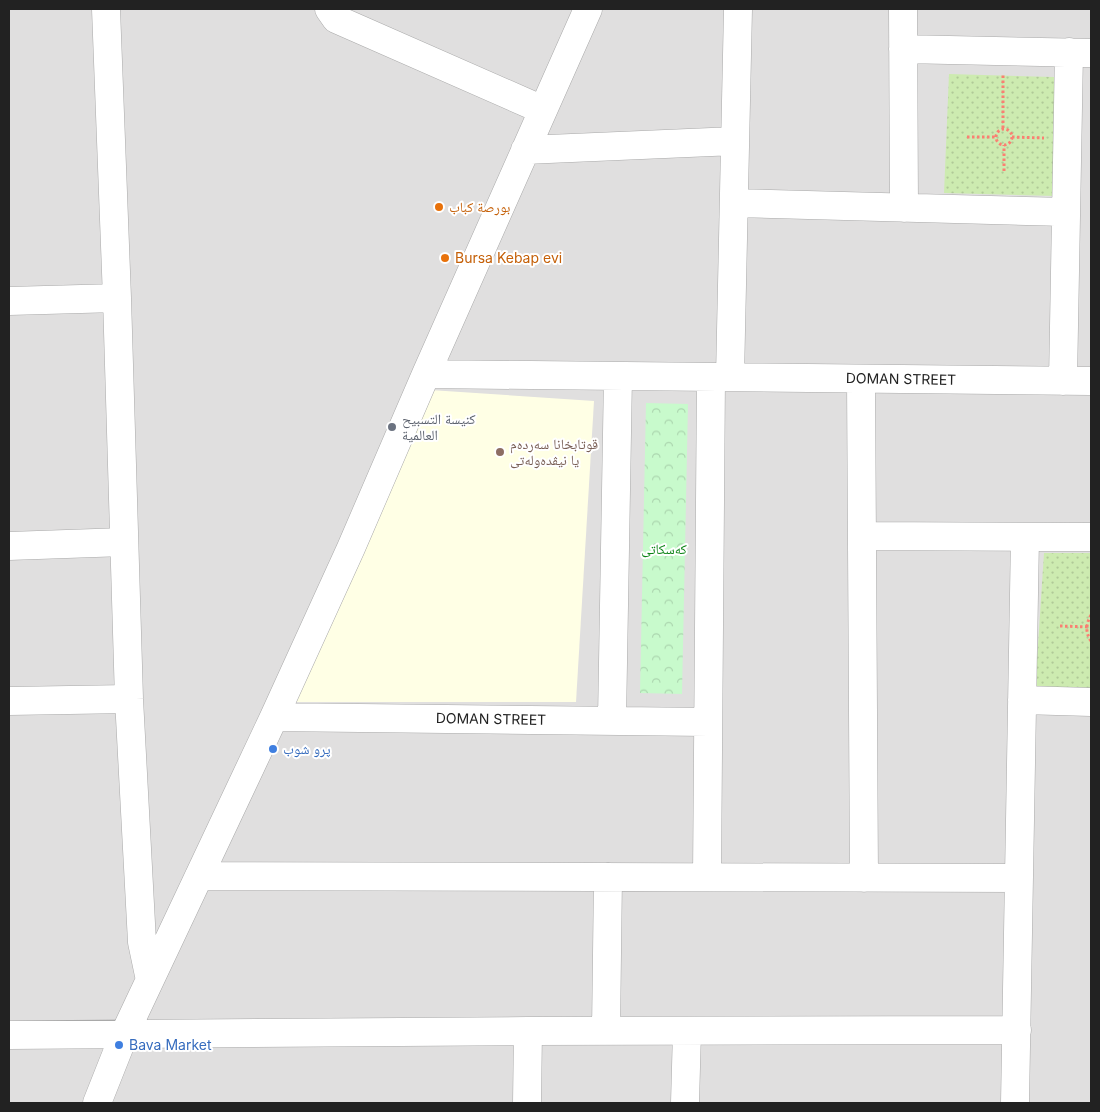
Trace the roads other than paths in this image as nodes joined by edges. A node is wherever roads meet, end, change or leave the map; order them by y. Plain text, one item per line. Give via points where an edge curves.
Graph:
1 (106, 9) edge
2 (329, 9) edge
3 (588, 9) edge
4 (738, 9) edge
5 (903, 9) edge
6 (903, 49) junction
7 (1080, 52) edge
8 (543, 110) junction
9 (735, 142) junction
10 (525, 150) junction
11 (734, 203) junction
12 (904, 208) junction
13 (1066, 212) junction
14 (117, 298) junction
15 (9, 301) edge
16 (426, 374) junction
17 (618, 376) junction
18 (720, 377) junction
19 (861, 379) junction
20 (1063, 381) junction
21 (1091, 381) edge
22 (862, 536) junction
23 (1025, 537) junction
24 (1091, 537) edge
25 (124, 542) junction
26 (9, 546) edge
27 (129, 699) junction
28 (1022, 700) junction
29 (9, 701) edge
30 (1091, 702) edge
31 (274, 717) junction
32 (612, 720) junction
33 (708, 722) junction
34 (199, 876) junction
35 (608, 877) junction
36 (707, 877) junction
37 (864, 878) junction
38 (1019, 878) junction
39 (150, 980) junction
40 (1017, 1030) junction
41 (528, 1031) junction
42 (606, 1031) junction
43 (687, 1031) junction
44 (9, 1035) edge
45 (124, 1035) junction
46 (97, 1103) edge
47 (528, 1103) edge
48 (685, 1103) edge
49 (1015, 1103) edge

1 - 14 street
2 - 8 street via 336,19
3 - 8 street
4 - 9 street
5 - 6 street
6 - 7 street
6 - 12 street
7 - 13 street
8 - 10 street
9 - 10 street
9 - 11 street
10 - 16 street
11 - 12 street
11 - 18 street
12 - 13 street
13 - 20 street
14 - 15 street
14 - 25 street
16 - 17 street, DOMAN STREET
16 - 31 street
17 - 18 street, DOMAN STREET
17 - 32 street
18 - 19 street, DOMAN STREET
18 - 33 street
19 - 20 street, DOMAN STREET
19 - 22 street
20 - 21 street, DOMAN STREET
22 - 23 street
22 - 37 street
23 - 24 street
23 - 28 street
25 - 26 street
25 - 27 street
27 - 29 street
27 - 39 street via 142,942
28 - 30 street
28 - 38 street
31 - 32 street, DOMAN STREET
31 - 34 street
32 - 33 street, DOMAN STREET
33 - 36 street
34 - 35 street
34 - 39 street
35 - 36 street
35 - 42 street
36 - 37 street
37 - 38 street
38 - 40 street
39 - 45 street
40 - 43 street
40 - 49 street
41 - 42 street
41 - 45 street
41 - 47 street
42 - 43 street
43 - 48 street
44 - 45 street
45 - 46 street

